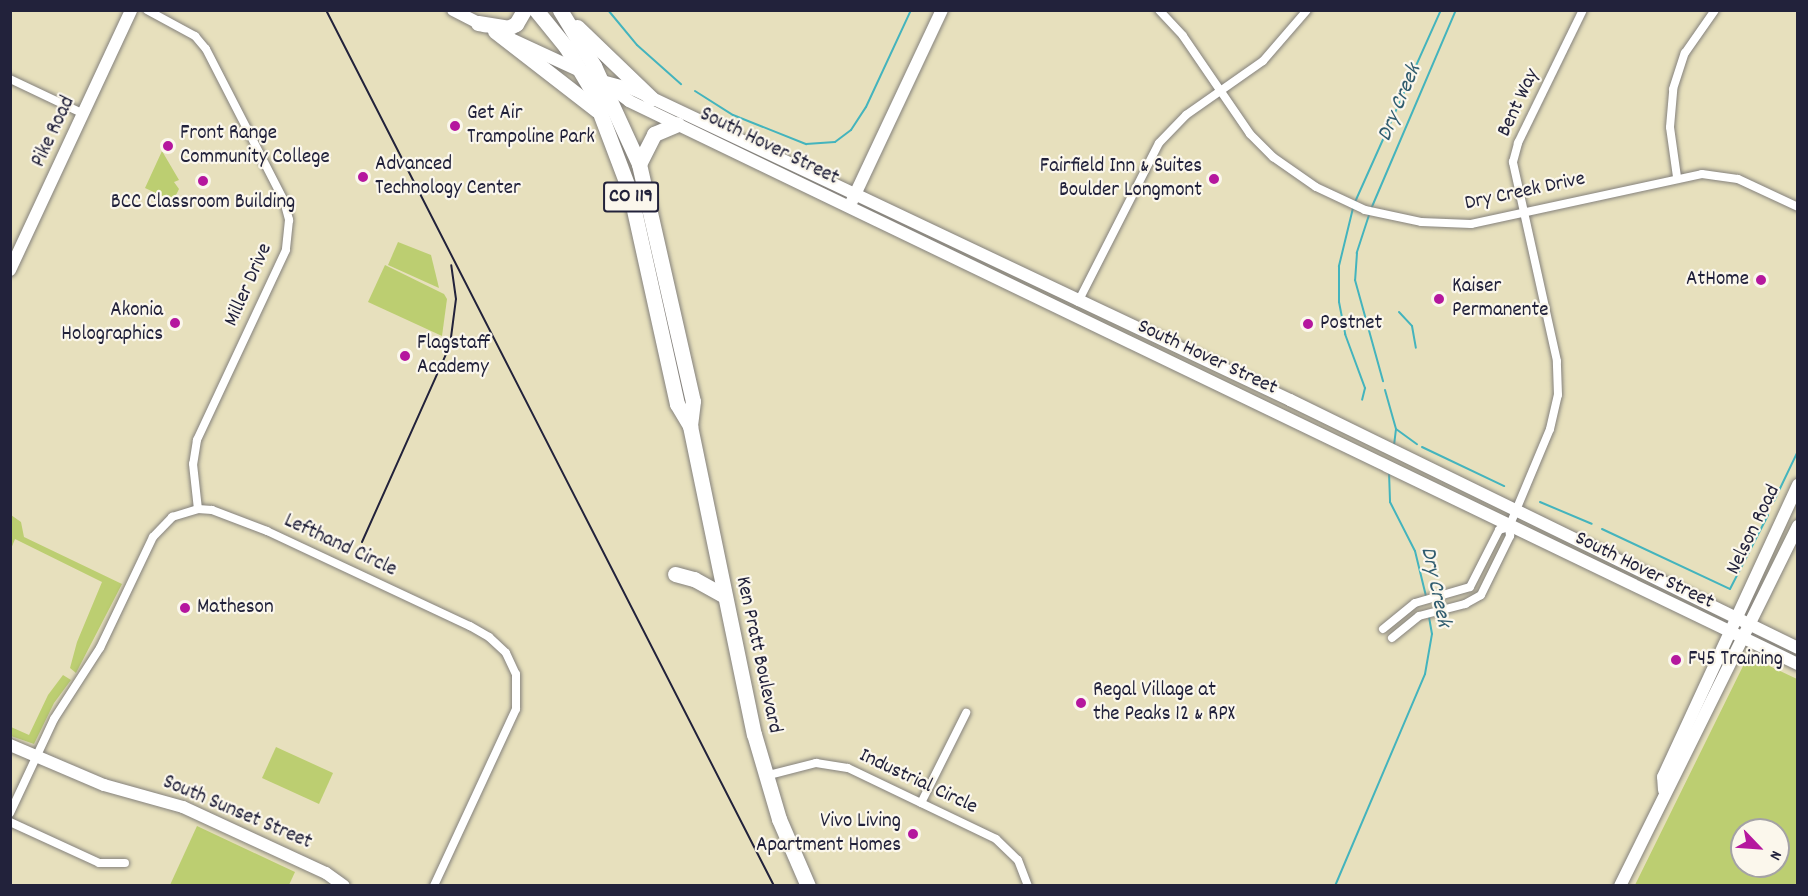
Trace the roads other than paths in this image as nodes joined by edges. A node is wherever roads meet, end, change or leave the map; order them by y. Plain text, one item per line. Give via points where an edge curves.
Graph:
1 (131, 10) edge
2 (147, 10) edge
3 (453, 10) edge
4 (524, 10) edge
5 (536, 10) edge
6 (942, 10) edge
7 (1159, 10) edge
8 (1307, 10) edge
9 (1583, 10) edge
10 (1715, 10) edge
11 (563, 14) edge
12 (478, 22) junction
13 (495, 31) junction
14 (581, 71) junction
15 (10, 79) edge
16 (602, 81) junction
17 (1220, 92) junction
18 (651, 98) junction
19 (84, 114) junction
20 (677, 124) junction
21 (608, 128) junction
22 (639, 164) junction
23 (1677, 177) junction
24 (852, 201) junction
25 (1797, 207) edge
26 (1525, 214) junction
27 (10, 270) edge
28 (1078, 303) junction
29 (1072, 315) junction
30 (690, 426) junction
31 (1797, 485) edge
32 (198, 509) junction
33 (1516, 512) junction
34 (1797, 526) edge
35 (1509, 527) junction
36 (675, 574) dead end
37 (723, 595) junction
38 (1734, 619) junction
39 (1750, 626) junction
40 (1383, 629) dead end
41 (1728, 633) junction
42 (1392, 638) dead end
43 (1744, 640) junction
44 (1797, 648) edge
45 (1797, 664) edge
46 (966, 713) dead end
47 (10, 745) edge
48 (36, 757) junction
49 (765, 776) junction
50 (1664, 790) junction
51 (921, 803) junction
52 (10, 813) edge
53 (10, 822) edge
54 (125, 863) dead end
55 (344, 885) edge
56 (434, 885) edge
57 (808, 885) edge
58 (1028, 885) edge
59 (1620, 885) edge

1 - 19 main road, Pike Road
2 - 32 street, Miller Drive via 195,36 206,49 284,201 289,220 286,250 198,441 193,464
3 - 12 main road, South Hover Street
4 - 12 highway via 516,24 508,28
5 - 14 highway, CO 119
6 - 24 main road
7 - 17 street, Dry Creek Drive via 1183,36
8 - 17 street via 1272,53
9 - 26 street, Bent Way via 1518,143 1513,162
10 - 23 street via 1685,53 1673,89 1670,127
11 - 16 highway, CO 119
11 - 18 highway
12 - 13 main road, South Hover Street
13 - 14 main road, South Hover Street
13 - 21 highway via 584,97
14 - 16 main road, South Hover Street
14 - 21 highway, Ken Pratt Boulevard / CO 119
15 - 19 street
16 - 18 main road, South Hover Street
16 - 20 main road, South Hover Street via 629,101
16 - 22 highway, Ken Pratt Boulevard / CO 119
17 - 26 street, Dry Creek Drive via 1250,134 1273,157 1316,188 1365,210 1452,225
17 - 28 street via 1180,120 1154,150
18 - 24 main road, South Hover Street
19 - 27 main road, Pike Road
20 - 22 highway via 654,134
20 - 24 main road, South Hover Street
21 - 30 highway, Ken Pratt Boulevard / CO 119 via 636,214 677,404
22 - 30 highway, Ken Pratt Boulevard / CO 119 via 693,401
23 - 25 street, Dry Creek Drive via 1728,176
23 - 26 street, Dry Creek Drive
24 - 28 main road, South Hover Street
24 - 29 main road, South Hover Street
26 - 33 street, Bent Way via 1556,353 1558,383 1543,454
28 - 29 main road
28 - 33 main road, South Hover Street
29 - 35 main road, South Hover Street
30 - 37 highway, Ken Pratt Boulevard / CO 119
31 - 38 main road, Nelson Road
32 - 48 street, Lefthand Circle via 172,517 153,537 100,648 54,719
32 - 56 street, Lefthand Circle via 231,514 470,626 506,653 516,676 516,709
33 - 35 street, Bent Way
33 - 38 main road, South Hover Street
34 - 39 main road, Nelson Road
35 - 40 street, Bent Way via 1499,530 1470,587 1415,603
35 - 41 main road, South Hover Street
35 - 42 street, Bent Way via 1510,536 1497,568 1481,595 1465,604 1419,616
36 - 37 highway via 694,579
37 - 49 highway, Ken Pratt Boulevard / CO 119
38 - 39 main road, South Hover Street
38 - 41 main road, Nelson Road
39 - 43 main road, Nelson Road
39 - 44 main road, South Hover Street
41 - 43 main road, South Hover Street
41 - 50 main road, Nelson Road via 1663,777
43 - 45 main road, South Hover Street
43 - 50 main road, Nelson Road via 1673,784
46 - 51 street
47 - 48 main road, South Sunset Street
48 - 52 street, Lefthand Circle
48 - 55 main road, South Sunset Street via 104,785 183,807
49 - 51 street, Industrial Circle via 816,763 833,764
49 - 57 highway, Ken Pratt Boulevard / CO 119
50 - 59 main road, Nelson Road
51 - 58 street, Industrial Circle via 1008,848 1018,860
53 - 54 street via 99,863

